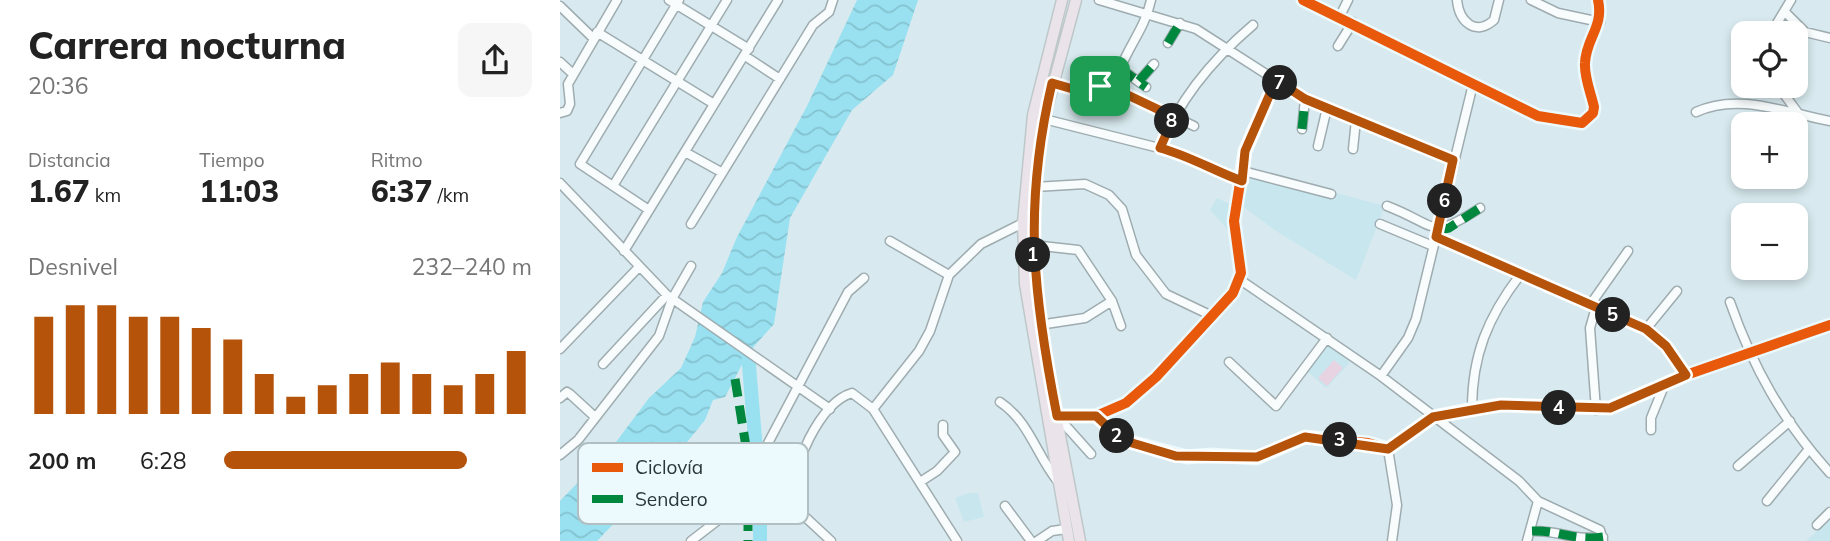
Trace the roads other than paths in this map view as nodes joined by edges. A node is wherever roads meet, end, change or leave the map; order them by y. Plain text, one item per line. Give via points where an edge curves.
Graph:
1 (617, 0) edge
2 (727, 0) edge
3 (778, 0) edge
4 (833, 0) edge
5 (1062, 0) edge
6 (1076, 0) edge
7 (1099, 0) edge
8 (1152, 0) edge
9 (1303, 0) edge
10 (1348, 0) edge
11 (1457, 0) edge
12 (1499, 0) edge
13 (1531, 0) edge
14 (1598, 0) edge
15 (1791, 0) edge
16 (675, 2) edge
17 (560, 6) edge
18 (1785, 12) junction
19 (1149, 13) junction
20 (1340, 16) junction
21 (1779, 21) edge
22 (1353, 22) junction
23 (1600, 22) junction
24 (1180, 23) junction
25 (1252, 25) dead end
26 (712, 26) junction
27 (595, 35) junction
28 (1830, 38) edge
29 (1168, 43) dead end
30 (1338, 46) dead end
31 (1228, 47) junction
32 (747, 52) junction
33 (642, 60) junction
34 (560, 62) edge
35 (1154, 64) dead end
36 (1118, 72) junction
37 (573, 74) junction
38 (780, 79) junction
39 (1276, 80) junction
40 (677, 81) junction
41 (1052, 83) junction
42 (1472, 84) junction
43 (1115, 89) junction
44 (1305, 99) junction
45 (714, 104) junction
46 (1327, 108) junction
47 (1696, 112) dead end
48 (1782, 112) edge
49 (560, 113) edge
50 (1174, 117) junction
51 (1808, 118) edge
52 (1044, 119) junction
53 (1356, 120) junction
54 (1830, 121) edge
55 (1194, 125) dead end
56 (1303, 130) dead end
57 (1318, 146) dead end
58 (1160, 148) junction
59 (1353, 149) dead end
60 (685, 152) junction
61 (1453, 160) junction
62 (721, 172) junction
63 (1242, 176) junction
64 (560, 183) edge
65 (613, 186) junction
66 (1035, 187) junction
67 (1331, 194) dead end
68 (1387, 206) dead end
69 (1480, 208) dead end
70 (649, 210) junction
71 (1028, 221) junction
72 (691, 224) dead end
73 (1380, 224) dead end
74 (1436, 237) junction
75 (890, 241) dead end
76 (1033, 244) junction
77 (624, 251) junction
78 (1628, 251) dead end
79 (691, 266) dead end
80 (638, 268) junction
81 (949, 275) junction
82 (1520, 275) junction
83 (864, 278) dead end
84 (1239, 279) junction
85 (1677, 291) dead end
86 (669, 297) junction
87 (1112, 301) junction
88 (1730, 302) dead end
89 (1593, 306) junction
90 (1210, 315) junction
91 (1039, 325) junction
92 (1830, 325) edge
93 (1121, 326) dead end
94 (1646, 329) junction
95 (1327, 338) junction
96 (560, 349) edge
97 (1747, 352) junction
98 (1229, 362) dead end
99 (603, 364) dead end
100 (1686, 375) junction
101 (1381, 376) junction
102 (798, 385) junction
103 (1664, 386) junction
104 (560, 398) edge
105 (1000, 402) dead end
106 (830, 409) junction
107 (873, 409) junction
108 (1472, 409) junction
109 (1596, 410) junction
110 (1057, 416) junction
111 (1096, 416) junction
112 (595, 417) junction
113 (1433, 417) junction
114 (1790, 421) junction
115 (943, 425) dead end
116 (1651, 430) dead end
117 (768, 443) edge
118 (806, 443) edge
119 (1388, 449) junction
120 (1809, 449) junction
121 (1091, 454) dead end
122 (560, 455) edge
123 (1738, 466) dead end
124 (1830, 473) edge
125 (920, 482) junction
126 (1059, 483) junction
127 (1767, 501) dead end
128 (1538, 502) junction
129 (1005, 506) dead end
130 (1830, 512) edge
131 (808, 520) edge
132 (713, 524) edge
133 (1816, 525) dead end
134 (1066, 529) junction
135 (1532, 531) junction
136 (1602, 536) edge
137 (691, 541) edge
138 (831, 541) edge
139 (957, 541) edge
140 (1031, 541) edge
141 (1037, 541) edge
142 (1069, 541) edge
143 (1080, 541) edge
144 (1392, 541) edge
145 (1527, 541) edge

1 - 27 street
2 - 26 street
3 - 32 street
4 - 38 street
5 - 71 main road via 1033,114
6 - 41 main road
7 - 19 street
8 - 19 street
9 - 20 street
10 - 20 street
11 - 12 street via 1461,18 1478,26 1494,20
13 - 23 street via 1558,13
14 - 23 street
15 - 18 street
16 - 26 street
16 - 33 street
17 - 27 street
18 - 21 street
18 - 28 street via 1805,32
19 - 24 street
19 - 36 street
20 - 22 street
22 - 30 street
22 - 42 street
23 - 42 street via 1585,64 1594,107 1582,123 1538,116
24 - 29 street
24 - 31 street
25 - 31 street
26 - 32 street
26 - 40 street
27 - 33 street
27 - 37 street
31 - 39 street
31 - 50 street
32 - 38 street
32 - 45 street
33 - 40 street
33 - 65 street via 580,164
34 - 37 street
35 - 36 street via 1142,84
36 - 43 street
37 - 49 street via 568,84 570,104
38 - 62 street
39 - 44 street
39 - 63 street via 1245,151
40 - 45 street
40 - 65 street
41 - 43 street via 1097,96 1100,86
41 - 52 main road
42 - 61 street
43 - 50 street
44 - 46 street
44 - 56 street
45 - 60 street
46 - 53 street
46 - 57 street
47 - 48 street via 1713,104 1748,103
50 - 55 street
50 - 58 street
51 - 54 street
52 - 58 street
52 - 66 main road
53 - 59 street
53 - 61 street
58 - 63 street via 1201,161 1214,171
60 - 62 street
60 - 70 street
61 - 74 street
62 - 72 street
63 - 67 street
63 - 84 street via 1234,221
64 - 77 street
65 - 70 street
66 - 71 main road
66 - 90 street via 1084,184 1109,195 1122,209 1136,255 1166,294
68 - 74 street
69 - 74 street
70 - 77 street
71 - 76 main road
71 - 81 street via 981,244
71 - 126 main road via 1025,284
73 - 74 street
74 - 82 street
74 - 101 street via 1416,318
75 - 81 street
76 - 87 street via 1078,250
76 - 91 main road
77 - 80 street
78 - 89 street
79 - 86 street
80 - 86 street
80 - 96 street
81 - 107 street via 919,351
82 - 89 street
82 - 108 street via 1491,318 1476,366
83 - 102 street via 848,292
84 - 90 street via 1233,293
84 - 95 street
85 - 94 street
86 - 99 street
86 - 102 street
86 - 112 street via 659,336
87 - 91 street via 1091,315
87 - 93 street
88 - 97 street
89 - 94 street
89 - 109 street
90 - 111 street via 1156,377 1126,402
91 - 110 main road
92 - 97 street
94 - 100 street via 1666,346
95 - 98 street via 1276,406
95 - 101 street
97 - 100 street
97 - 114 street
100 - 103 street
101 - 113 street
102 - 106 street
102 - 117 street
103 - 109 street
103 - 116 street
104 - 112 street via 567,392
105 - 126 street via 1021,421
106 - 107 street via 852,393
106 - 118 street
107 - 125 street
108 - 109 street via 1501,405
108 - 113 street
110 - 111 street
110 - 121 street
110 - 143 main road
111 - 119 street via 1122,440 1176,456 1257,457 1305,437
112 - 122 street
113 - 119 street
113 - 128 street via 1519,481
114 - 120 street
114 - 123 street
115 - 125 street via 943,435 955,452
119 - 144 street via 1396,505
120 - 124 street
120 - 127 street
125 - 139 street
126 - 134 main road
128 - 135 street
128 - 136 street
129 - 140 street
130 - 133 street
131 - 138 street
132 - 137 street
134 - 141 street via 1052,531
134 - 142 main road
135 - 136 street via 1577,540
135 - 145 street

